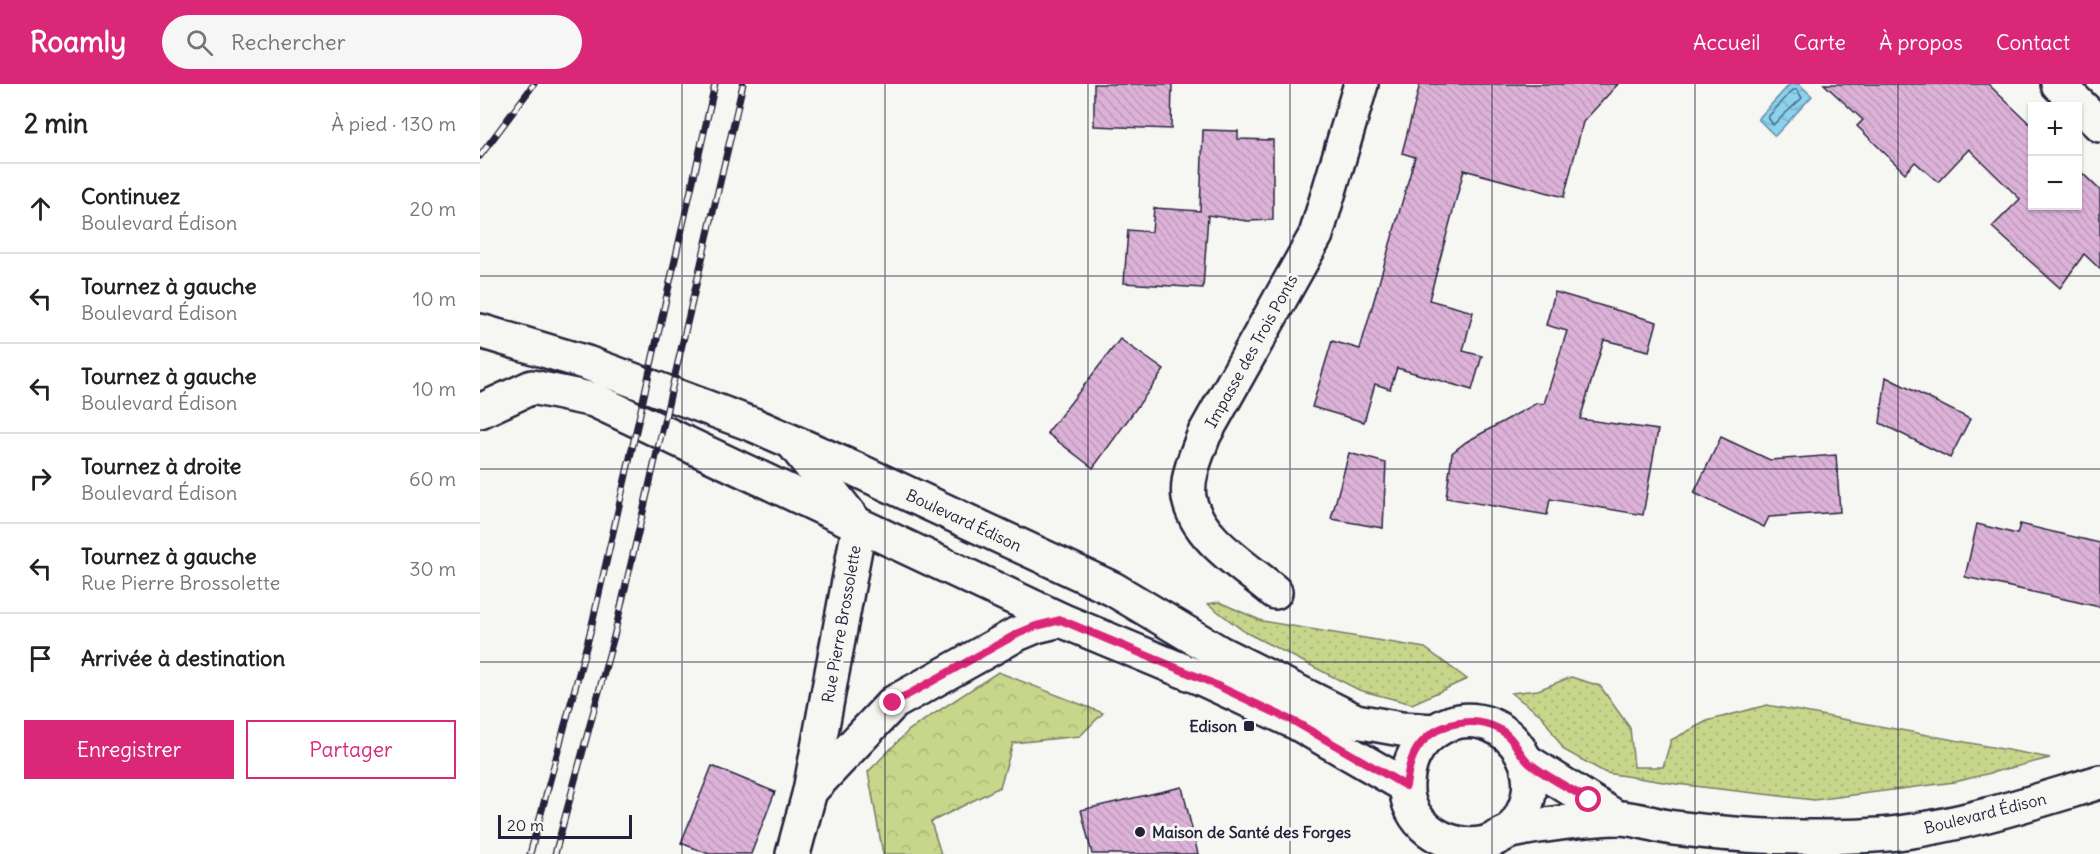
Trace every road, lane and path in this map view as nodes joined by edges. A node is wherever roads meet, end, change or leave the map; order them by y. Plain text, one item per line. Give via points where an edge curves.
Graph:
1 (1361, 84) edge
2 (2058, 84) edge
3 (2100, 125) edge
4 (480, 331) edge
5 (480, 411) edge
6 (793, 443) junction
7 (859, 527) junction
8 (1275, 592) dead end
9 (1061, 620) junction
10 (1435, 731) junction
11 (1528, 762) junction
12 (2100, 782) edge
13 (1406, 786) junction
14 (810, 791) junction
15 (1617, 818) junction
16 (1509, 832) junction
17 (793, 854) edge

1 - 8 main road, Impasse des Trois Ponts via 1316,235 1204,435 1192,469 1189,497 1203,531
2 - 3 main road
4 - 6 main road, Boulevard Édison via 587,363
5 - 7 main road via 532,387 594,400
6 - 7 main road, Rue Pierre Brossolette
6 - 10 main road, Boulevard Édison via 1113,589 1220,653 1356,721
7 - 9 main road
7 - 14 main road, Rue Pierre Brossolette
9 - 13 main road via 1297,723
9 - 14 main road, Rue Pierre Brossolette via 1017,634 893,703
10 - 11 main road, Boulevard Édison via 1456,723 1478,722 1499,729 1516,743
10 - 13 main road via 1419,746
11 - 15 main road, Boulevard Édison
11 - 16 main road via 1532,784 1529,802
12 - 15 main road, Boulevard Édison via 1984,816 1896,833 1802,837 1673,828
13 - 16 main road, Boulevard Édison via 1411,806 1436,837 1455,845 1481,844
14 - 17 main road, Rue Pierre Brossolette
15 - 16 main road, Boulevard Édison

